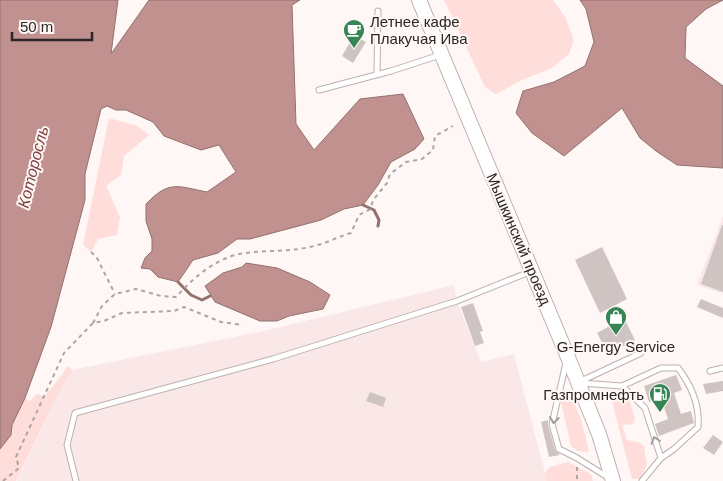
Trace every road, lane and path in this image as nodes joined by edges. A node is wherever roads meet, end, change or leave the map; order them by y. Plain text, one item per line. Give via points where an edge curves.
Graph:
1 (419, 0) edge
2 (378, 11) dead end
3 (441, 54) junction
4 (377, 75) junction
5 (319, 90) dead end
6 (453, 126) dead end
7 (91, 252) dead end
8 (532, 271) junction
9 (115, 294) junction
10 (93, 323) junction
11 (243, 326) dead end
12 (641, 353) dead end
13 (567, 355) junction
14 (723, 368) edge
15 (710, 371) dead end
16 (578, 383) junction
17 (622, 386) junction
18 (577, 458) junction
19 (661, 458) junction
20 (3, 481) edge
21 (76, 481) edge
22 (578, 481) edge
23 (613, 481) edge
24 (642, 481) edge

1 - 3 main road, Мышкинский проезд
2 - 4 lane
3 - 4 lane
3 - 8 main road, Мышкинский проезд
4 - 5 lane
6 - 9 path via 435,136 433,150 422,159 406,162 390,174 387,184 368,210 359,215 350,234 315,246 244,253 226,258 206,269 176,297 136,289
7 - 9 path
8 - 13 main road, Мышкинский проезд
8 - 21 lane via 457,301 273,359 75,413 67,445
9 - 10 path via 102,306
10 - 11 path via 122,313 174,311 184,307 221,322
10 - 20 path via 64,353 16,457 19,468
12 - 16 lane
13 - 16 main road, Мышкинский проезд
13 -> 18 lane via 552,424 559,449
14 - 15 lane
16 - 17 lane
16 - 23 main road, Мышкинский проезд via 599,434
19 -> 17 lane via 645,408
17 - 19 lane via 661,368 678,368 688,381 696,403 698,427
18 - 22 path
18 - 23 lane
19 - 24 lane

